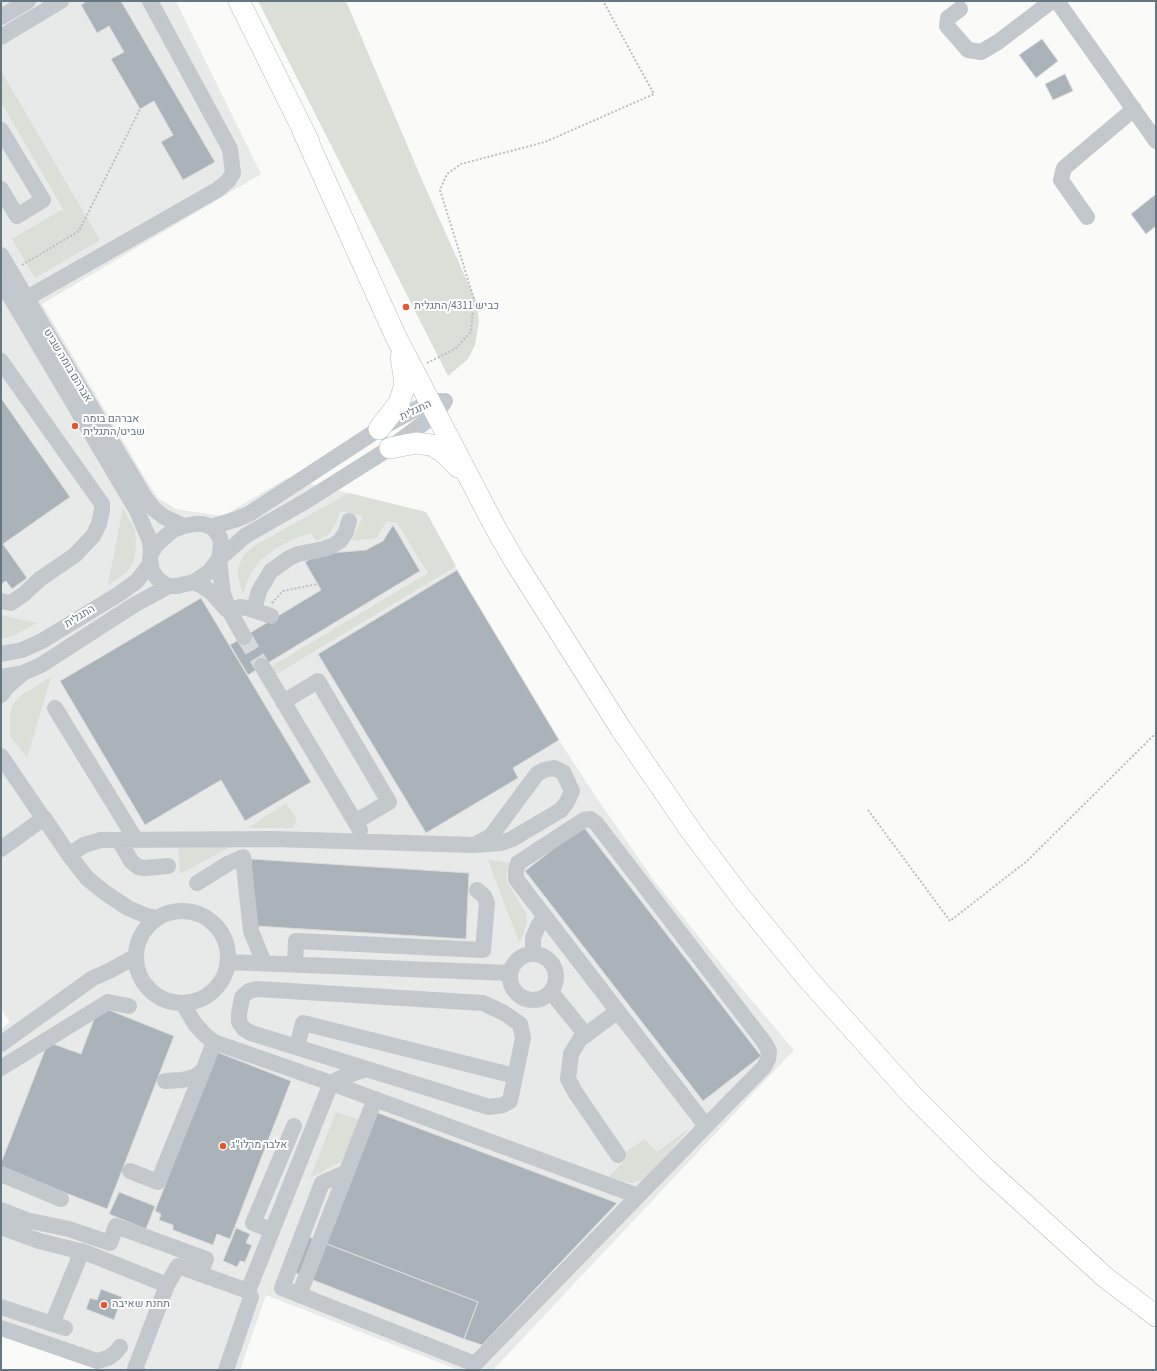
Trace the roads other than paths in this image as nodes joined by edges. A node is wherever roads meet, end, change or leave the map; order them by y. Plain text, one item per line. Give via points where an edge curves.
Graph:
1 (28, 1) edge
2 (61, 1) edge
3 (150, 1) edge
4 (239, 1) edge
5 (1052, 1) edge
6 (1057, 1) edge
7 (960, 9) dead end
8 (1, 17) edge
9 (1, 37) edge
10 (1134, 109) junction
11 (1, 130) edge
12 (303, 131) junction
13 (1156, 140) edge
14 (1, 189) edge
15 (1087, 217) dead end
16 (1, 255) edge
17 (5, 285) edge
18 (27, 298) junction
19 (395, 335) junction
20 (1, 361) edge
21 (437, 406) junction
22 (379, 430) junction
23 (390, 448) junction
24 (470, 480) junction
25 (349, 521) dead end
26 (184, 526) junction
27 (210, 527) junction
28 (151, 559) junction
29 (219, 559) junction
30 (194, 582) junction
31 (169, 586) junction
32 (1, 601) edge
33 (230, 612) junction
34 (244, 637) tunnel mouth
35 (1, 654) edge
36 (262, 666) tunnel mouth
37 (23, 673) junction
38 (1, 677) edge
39 (1, 695) edge
40 (283, 702) junction
41 (55, 708) dead end
42 (621, 730) junction
43 (1, 756) edge
44 (44, 818) junction
45 (355, 822) junction
46 (119, 840) junction
47 (136, 840) junction
48 (367, 842) junction
49 (474, 845) junction
50 (1, 849) edge
51 (69, 855) junction
52 (168, 866) dead end
53 (197, 883) dead end
54 (477, 890) dead end
55 (128, 908) junction
56 (546, 917) junction
57 (158, 918) junction
58 (142, 934) junction
59 (533, 954) junction
60 (136, 956) junction
61 (228, 962) junction
62 (264, 963) junction
63 (295, 964) junction
64 (110, 971) junction
65 (510, 973) junction
66 (144, 983) junction
67 (551, 992) junction
68 (211, 993) junction
69 (183, 1004) junction
70 (129, 1006) dead end
71 (618, 1012) junction
72 (586, 1035) junction
73 (214, 1042) junction
74 (1, 1044) edge
75 (297, 1047) junction
76 (1, 1068) edge
77 (366, 1069) junction
78 (203, 1071) junction
79 (515, 1076) junction
80 (165, 1081) dead end
81 (331, 1083) junction
82 (375, 1099) junction
83 (294, 1126) dead end
84 (706, 1126) junction
85 (618, 1155) dead end
86 (130, 1171) dead end
87 (1, 1174) edge
88 (638, 1196) junction
89 (62, 1199) dead end
90 (1, 1210) edge
91 (1, 1227) edge
92 (272, 1230) junction
93 (82, 1251) junction
94 (200, 1274) junction
95 (167, 1285) junction
96 (248, 1291) junction
97 (1, 1307) edge
98 (1156, 1316) edge
99 (1, 1328) edge
100 (120, 1347) dead end
101 (137, 1370) edge
102 (226, 1370) edge

1 - 8 street
2 - 9 street
3 - 18 street via 230,149 233,173 217,190
4 - 12 main road
5 - 7 street via 998,42 980,52 968,50 947,26 948,18
6 - 10 street
10 - 13 street
10 - 15 street via 1064,168 1061,180
11 - 14 street via 43,200 17,216
12 - 19 main road
12 - 21 main road via 426,364
16 - 17 street, אברהם בומה שביט
17 - 18 street, אברהם בומה שביט
17 - 28 street, אברהם בומה שביט via 137,511 150,541
18 - 26 street, אברהם בומה שביט via 146,499 164,517
19 - 21 main road
19 - 22 main road via 404,376 404,388 399,403
20 - 32 street via 102,504 102,510 93,536 75,555 11,603
21 - 22 street, התגלית
21 - 23 street, התגלית
21 - 24 main road
21 - 42 main road via 537,578
22 - 27 street, התגלית via 249,514
23 - 24 main road via 416,443 431,445 450,458
23 - 29 street, התגלית via 245,536
24 - 42 main road via 514,560
25 - 33 street via 340,541 324,549 289,558 271,572 260,591 263,612 240,607
26 - 27 street via 203,524
26 - 28 street via 173,530 164,538
27 - 29 street via 220,538
28 - 31 street via 152,571
28 - 35 street, התגלית via 137,581 119,594 34,645
29 - 30 street via 208,572
29 - 33 street via 223,594
30 - 31 street
30 - 33 street via 212,593
31 - 37 street, התגלית via 129,608 50,660
33 - 34 street
36 - 40 street
37 - 38 street
37 - 39 street
40 - 45 street
40 - 45 street via 318,681 389,802
41 - 47 street
42 - 98 main road via 691,832 743,900 873,1053 987,1170 1106,1278
43 - 44 street
44 - 50 street
44 - 51 street
45 - 48 street
46 - 47 street
46 - 51 street via 90,843
46 - 52 street via 131,861 138,867
47 - 48 street via 274,839
48 - 49 street
49 - 49 street via 501,843 561,810 572,791 563,772 554,768 537,774 491,836
51 - 55 street via 95,885
53 - 62 street via 229,862 243,857 251,931
54 - 63 street via 488,903 483,950 296,942
55 - 57 street
55 - 58 street
56 - 59 street via 538,926 533,938
56 - 71 street
56 - 84 street via 516,879 518,862 584,820 590,819 596,823 721,985 769,1051 764,1067
57 - 58 street
57 - 61 street via 171,912 185,911 211,921 226,944
58 - 60 street
59 - 65 street via 519,958
59 - 67 street via 547,959 552,964 556,979
60 - 64 street
60 - 66 street via 138,970
61 - 62 street
61 - 68 street via 220,983
62 - 63 street
63 - 65 street
64 - 66 street via 132,976
64 - 74 street via 85,983
65 - 67 street via 511,986 521,998 537,1000
66 - 69 street via 154,994 168,1001
67 - 72 street
68 - 69 street via 198,1001
68 - 73 street via 204,1006 203,1018 206,1030
69 - 73 street via 195,1024
70 - 76 street via 108,1002
71 - 72 street
71 - 84 street
72 - 85 street via 580,1039 572,1054 568,1079
73 - 78 street
73 - 81 street
75 - 77 street
75 - 79 street via 303,1023
75 - 79 street via 244,1029 239,1022 242,997 257,989 484,1003 520,1024 523,1038
77 - 79 street via 489,1107 510,1101
77 - 81 street
78 - 80 street via 194,1077
78 - 86 street via 158,1182
81 - 82 street
81 - 92 street
82 - 88 street
82 - 88 street via 299,1295 475,1364
83 - 92 street via 253,1223
84 - 88 street
87 - 89 street
90 - 94 street via 26,1220 69,1229 110,1243 116,1226 206,1260
91 - 93 street via 39,1241
92 - 96 street
93 - 95 street
93 - 97 street via 58,1326
94 - 95 street via 178,1266
94 - 96 street
95 - 101 street via 135,1369
96 - 102 street via 250,1297
99 - 100 street via 97,1361 108,1358

